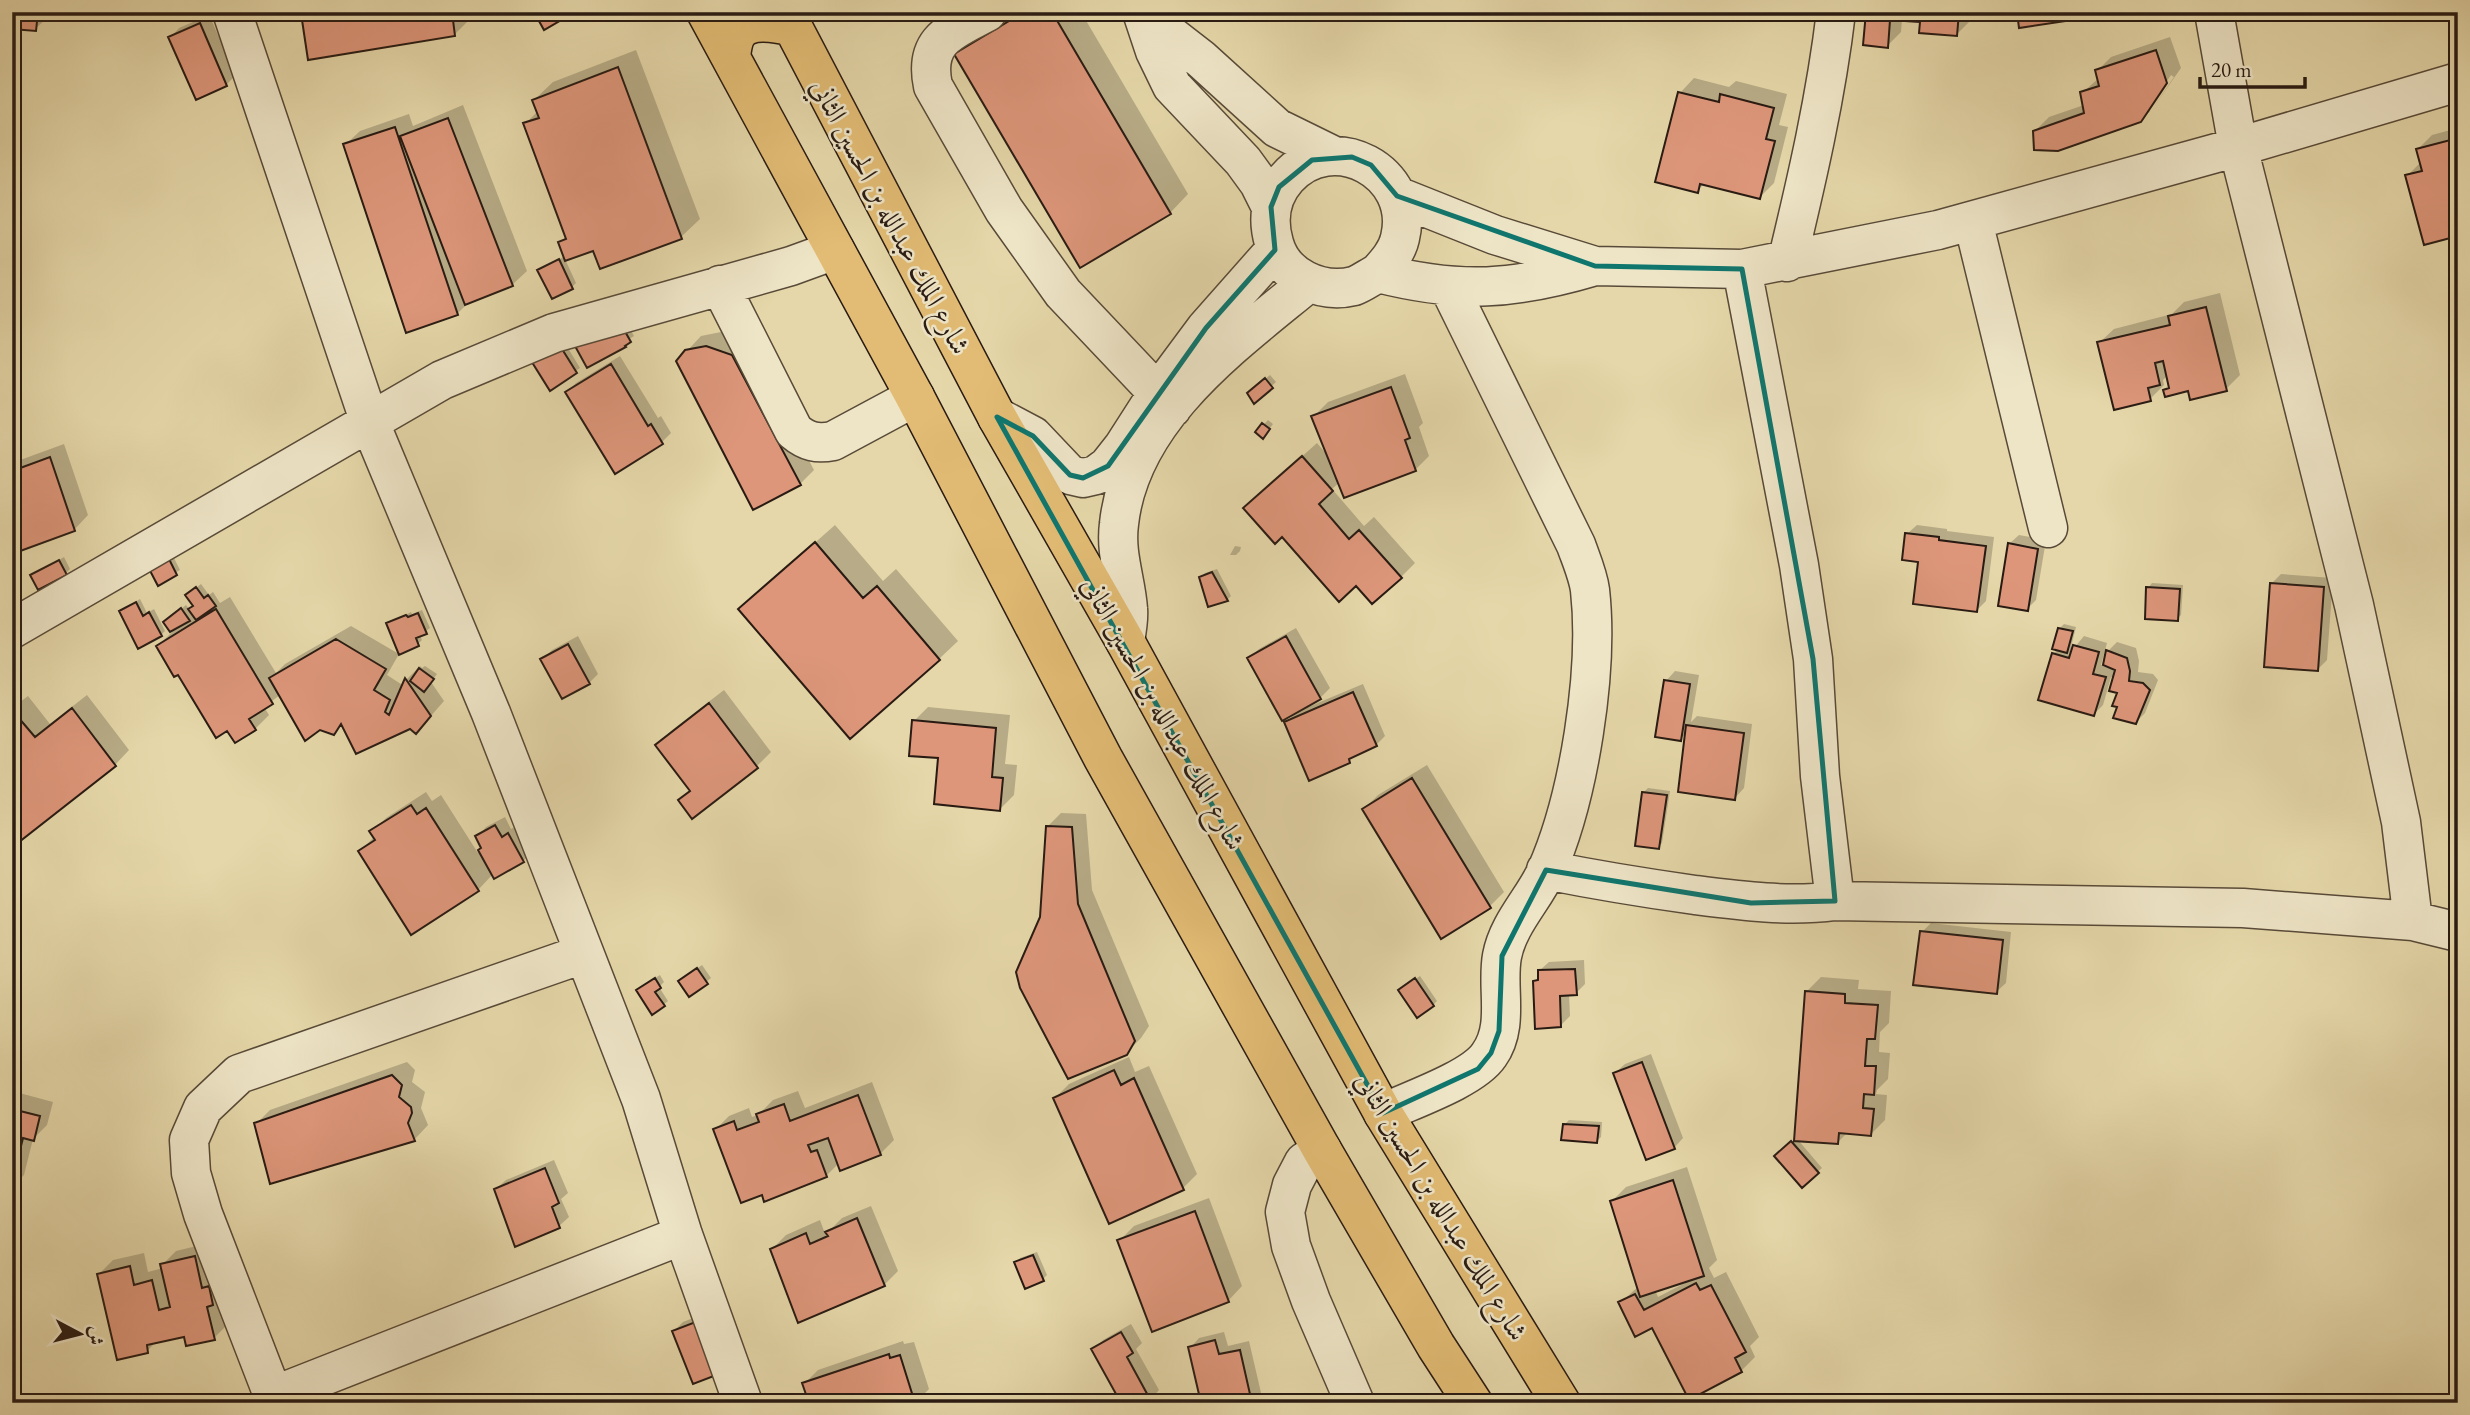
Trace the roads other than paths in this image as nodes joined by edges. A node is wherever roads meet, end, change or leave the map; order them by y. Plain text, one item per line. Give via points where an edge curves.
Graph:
1 (232, 12) edge
2 (706, 12) edge
3 (988, 12) edge
4 (1836, 12) edge
5 (2214, 12) edge
6 (1143, 13) edge
7 (789, 20) edge
8 (731, 56) junction
9 (2458, 82) edge
10 (2238, 147) junction
11 (1332, 155) junction
12 (1397, 196) junction
13 (1271, 207) junction
14 (1973, 221) junction
15 (835, 250) junction
16 (1275, 250) junction
17 (1787, 262) junction
18 (1595, 266) junction
19 (1742, 269) junction
20 (1378, 273) junction
21 (1308, 283) junction
22 (720, 285) junction
23 (1450, 287) junction
24 (915, 397) junction
25 (1164, 401) junction
26 (997, 417) junction
27 (370, 423) junction
28 (2048, 528) dead end
29 (12, 629) edge
30 (1125, 641) junction
31 (1546, 870) junction
32 (1835, 901) junction
33 (2413, 921) junction
34 (2458, 932) edge
35 (583, 954) junction
36 (1383, 1113) junction
37 (1322, 1150) junction
38 (683, 1235) junction
39 (274, 1400) edge
40 (743, 1403) edge
41 (1355, 1403) edge
42 (1473, 1403) edge
43 (1561, 1403) edge

1 - 27 street
2 - 8 highway
3 - 25 street via 940,40 929,70 933,86 1004,210 1063,293
4 - 17 street via 1815,147
5 - 10 street
6 - 11 street via 1277,128
6 - 13 street via 1172,86 1243,161
7 - 8 highway via 741,29
7 - 26 highway, شارع الملك عبدالله بن الحسين الثاني
8 - 15 highway
9 - 10 street
10 - 14 street
10 - 33 street via 2354,605 2401,822
11 - 12 street via 1352,157 1371,166
11 - 13 street via 1293,171 1279,187
12 - 18 street via 1495,235
12 - 20 street via 1402,217 1400,239
13 - 16 street
14 - 17 street
14 - 28 street
15 - 22 street
15 - 24 highway
16 - 21 street via 1289,270
16 - 25 street via 1206,328
17 - 19 street
18 - 19 street
18 - 23 street via 1548,280
19 - 32 street via 1813,659
20 - 21 street via 1356,285 1332,289
20 - 23 street
21 - 25 street
22 - 24 street via 794,431 802,438 833,441
22 - 27 street via 508,352 442,380
23 - 31 street via 1576,545 1590,588 1588,691 1575,786
24 - 37 highway via 1103,758
25 - 26 street via 1108,466 1083,478 1070,475 1033,436
25 - 30 street via 1129,481 1119,522 1119,563 1128,608
26 - 30 highway, شارع الملك عبدالله بن الحسين الثاني
27 - 29 street
27 - 35 street via 491,713
30 - 36 highway, شارع الملك عبدالله بن الحسين الثاني
31 - 32 street via 1752,903
31 - 36 street via 1509,934 1502,956 1499,1031 1491,1053 1478,1069
32 - 33 street via 2243,908
33 - 34 street
35 - 38 street via 641,1099
35 - 39 street via 239,1074 203,1108 189,1140 191,1173
36 - 43 highway, شارع الملك عبدالله بن الحسين الثاني
37 - 41 street via 1304,1162 1285,1212 1291,1246 1311,1301
37 - 42 highway
38 - 39 street
38 - 40 street

